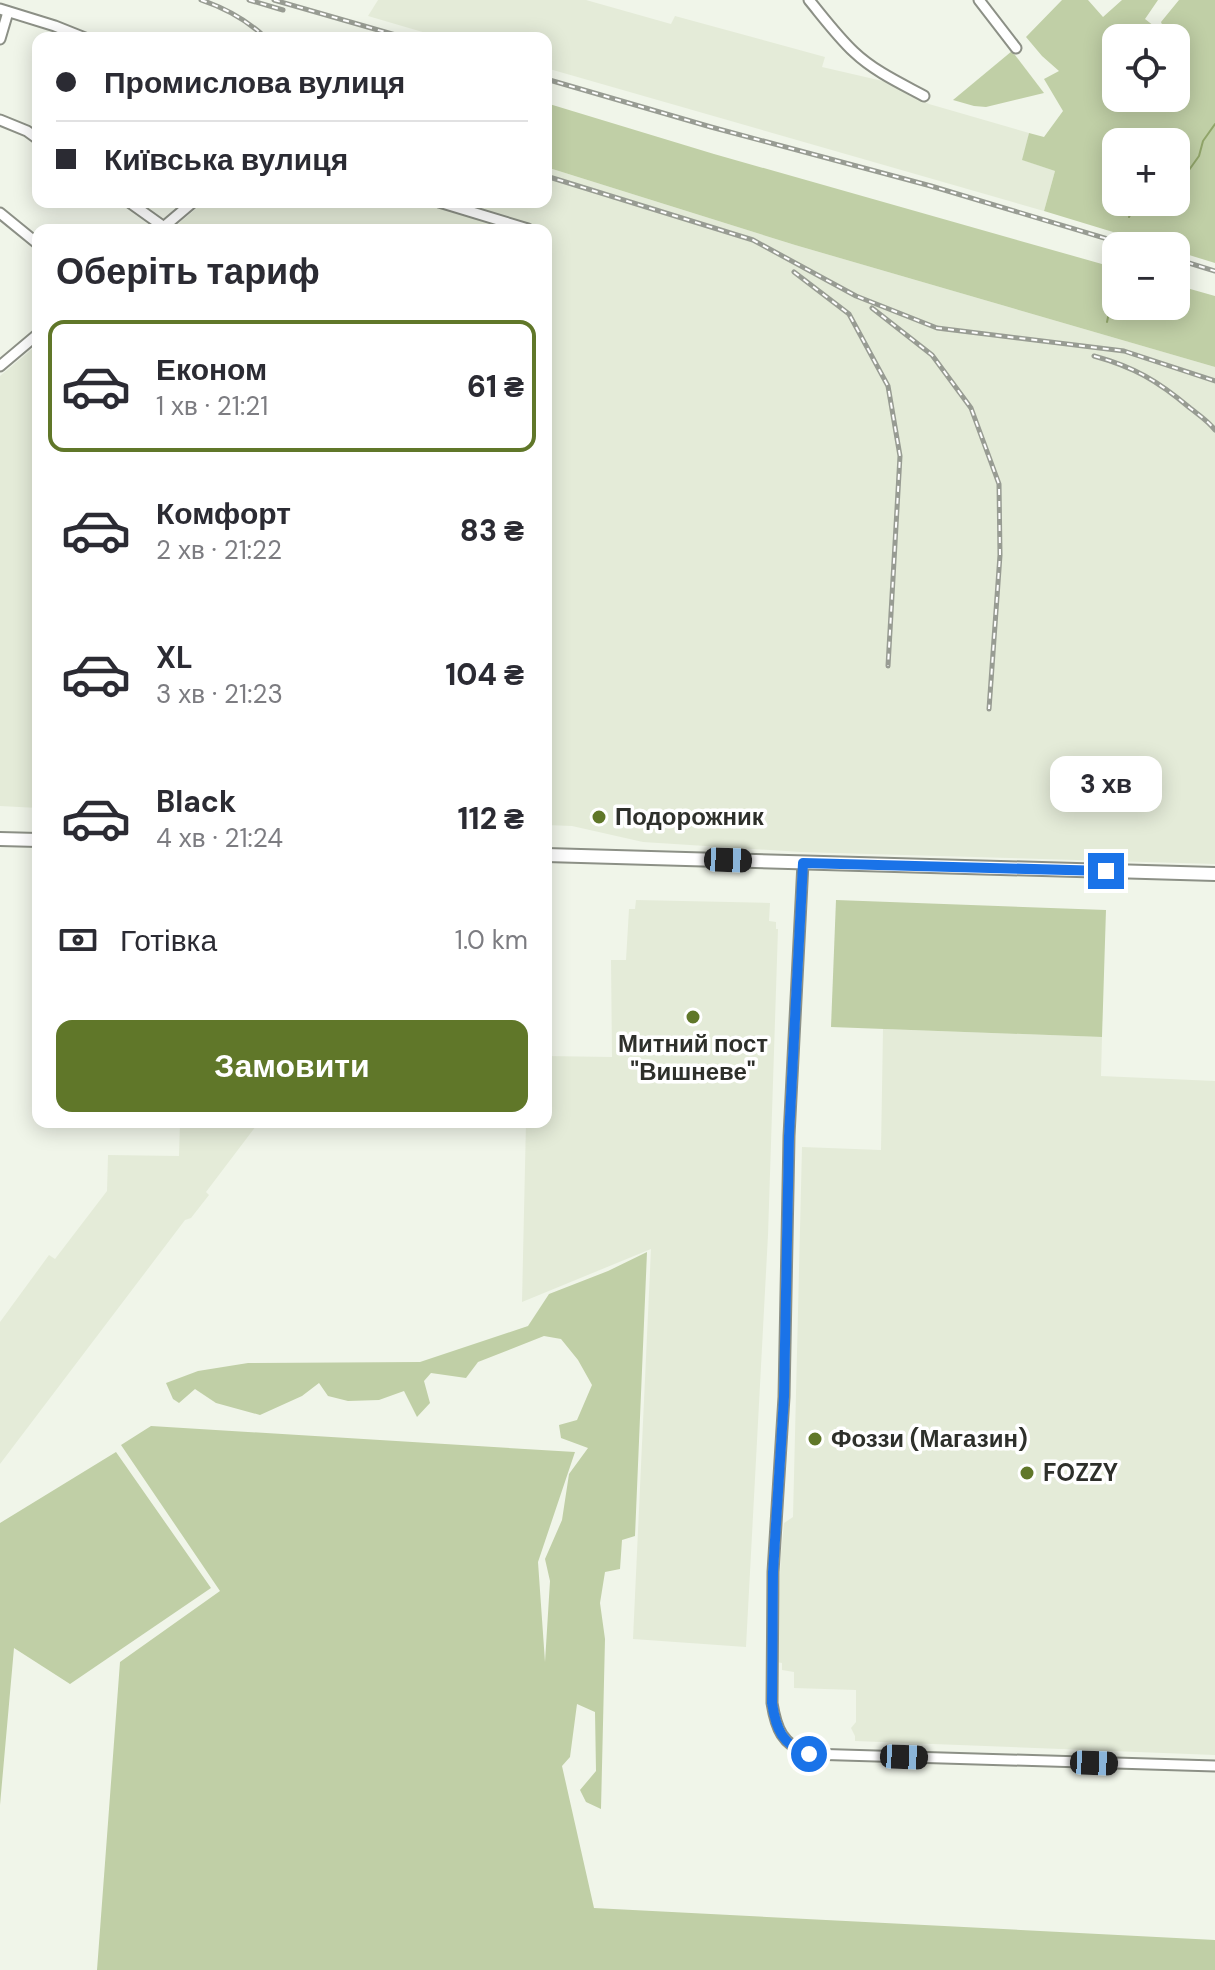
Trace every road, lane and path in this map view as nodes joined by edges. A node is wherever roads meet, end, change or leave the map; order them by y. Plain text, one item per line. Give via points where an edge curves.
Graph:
1 (809, 0) edge
2 (979, 0) edge
3 (4, 11) edge
4 (70, 32) edge
5 (0, 39) edge
6 (1016, 48) dead end
7 (924, 96) dead end
8 (0, 120) edge
9 (32, 135) edge
10 (137, 208) edge
11 (186, 208) edge
12 (459, 208) edge
13 (0, 213) edge
14 (157, 224) edge
15 (167, 224) edge
16 (512, 224) edge
17 (32, 239) edge
18 (32, 339) edge
19 (2, 362) edge
20 (0, 839) edge
21 (32, 840) edge
22 (552, 855) edge
23 (803, 863) junction
24 (1215, 874) edge
25 (1215, 1766) edge

1 - 7 street via 853,51
2 - 6 street
3 - 4 street
3 - 5 street
8 - 9 street
10 - 14 street
11 - 15 street
12 - 16 street
13 - 17 street
18 - 19 street
20 - 21 main road
22 - 23 main road
23 - 24 main road
23 - 25 street via 773,1572 775,1722 783,1738 809,1754

